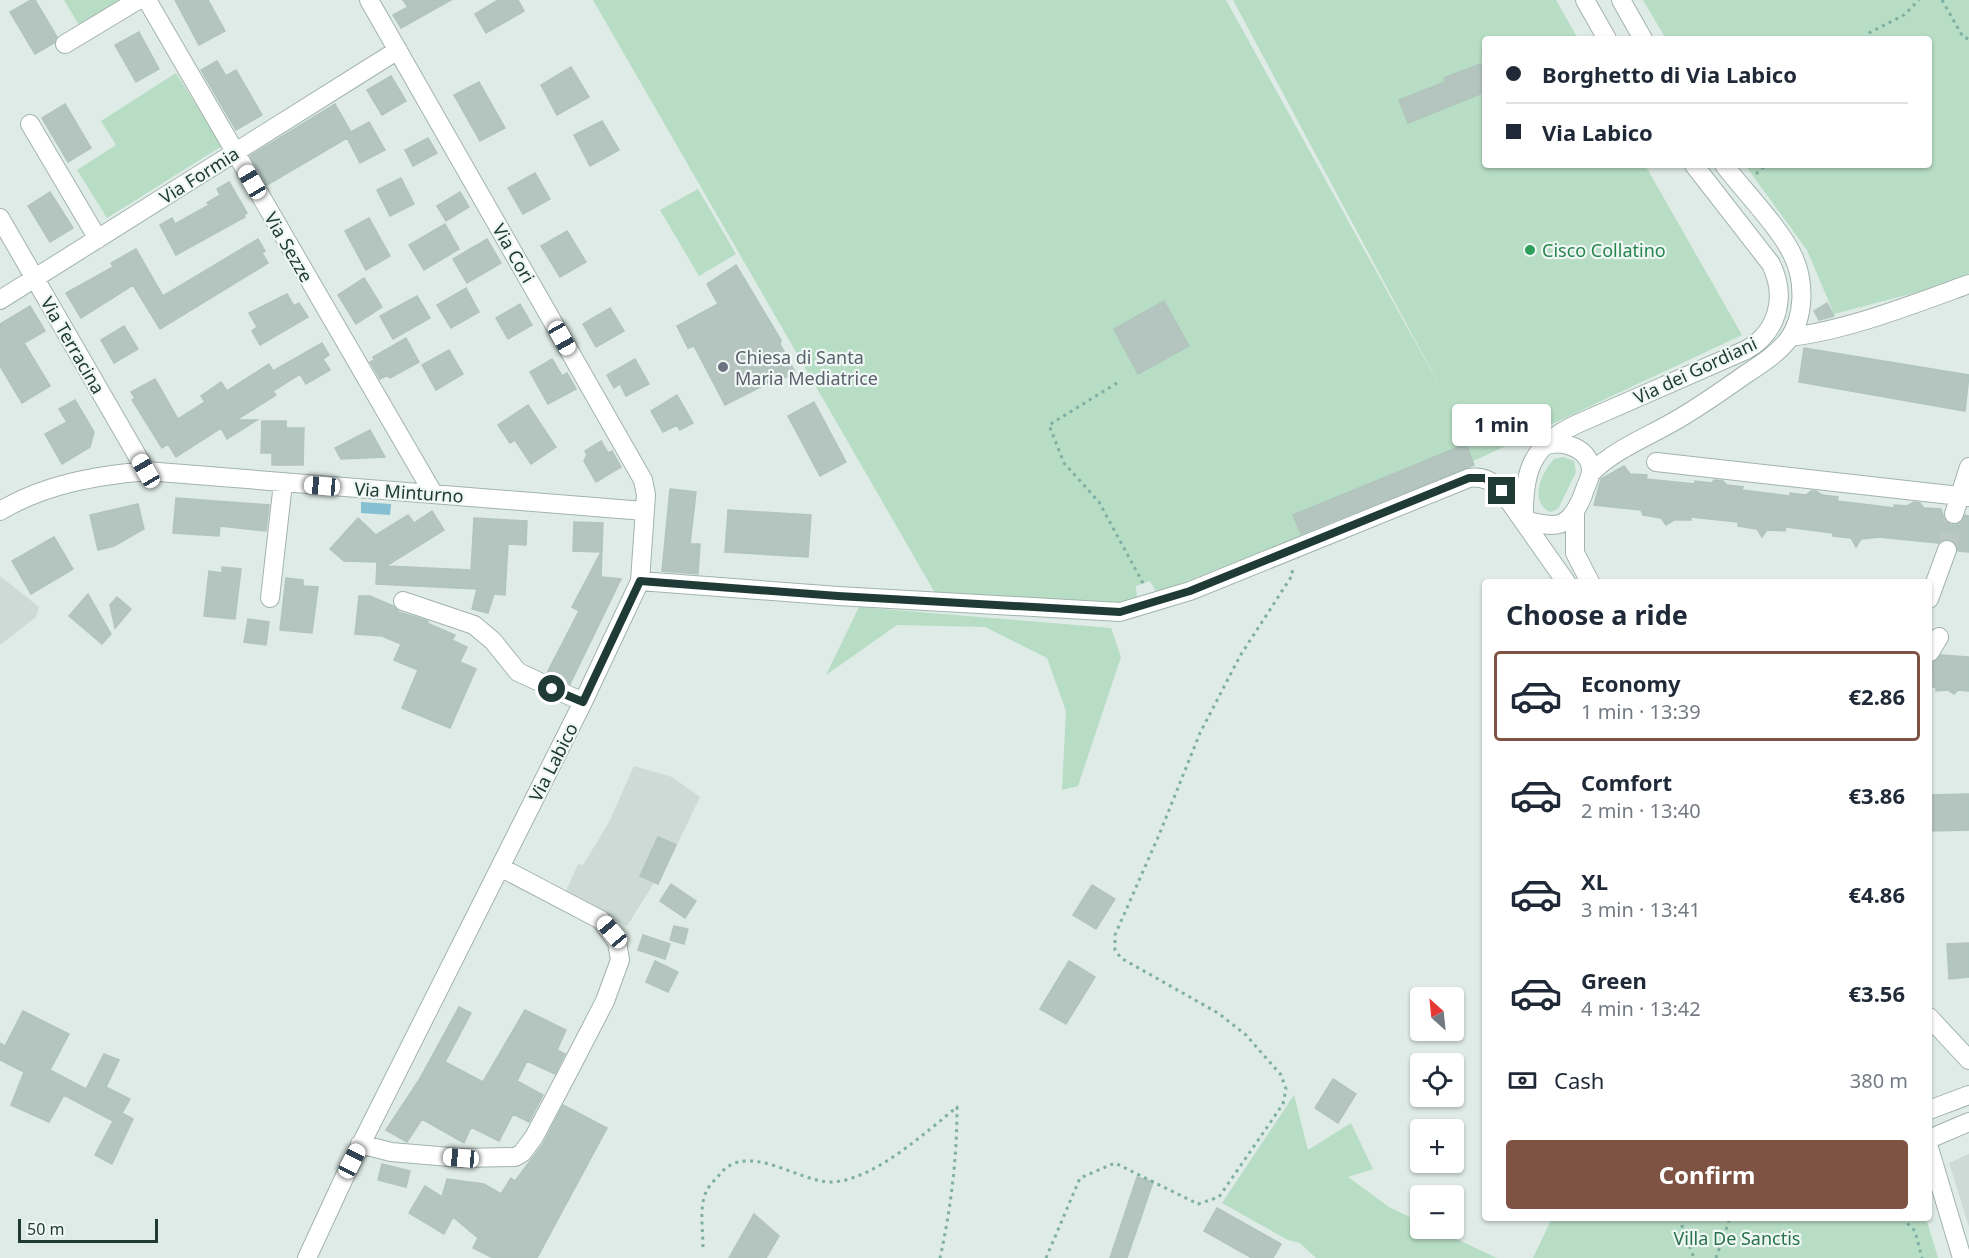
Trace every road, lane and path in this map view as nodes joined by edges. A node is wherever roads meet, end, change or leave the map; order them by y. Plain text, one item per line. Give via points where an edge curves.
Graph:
1 (138, 0) edge
2 (147, 0) edge
3 (369, 0) edge
4 (1585, 0) edge
5 (1621, 0) edge
6 (1919, 0) edge
7 (1942, 0) edge
8 (1605, 36) edge
9 (1641, 36) edge
10 (1866, 36) edge
11 (1969, 40) edge
12 (65, 44) dead end
13 (398, 50) junction
14 (30, 124) dead end
15 (235, 153) junction
16 (1696, 168) edge
17 (1726, 168) edge
18 (1763, 168) edge
19 (1750, 179) dead end
20 (0, 219) edge
21 (98, 239) junction
22 (34, 279) junction
23 (1969, 284) edge
24 (0, 300) edge
25 (1790, 337) junction
26 (1117, 383) dead end
27 (1542, 447) junction
28 (1656, 462) dead end
29 (1969, 467) edge
30 (146, 471) junction
31 (1591, 473) junction
32 (283, 483) junction
33 (433, 493) junction
34 (1964, 496) edge
35 (0, 511) edge
36 (644, 511) junction
37 (1575, 514) junction
38 (1954, 514) tunnel mouth
39 (1524, 520) junction
40 (1947, 550) tunnel mouth
41 (1285, 552) junction
42 (1564, 579) edge
43 (1588, 579) edge
44 (640, 581) junction
45 (1932, 591) edge
46 (270, 598) dead end
47 (403, 600) dead end
48 (1150, 604) junction
49 (583, 702) junction
50 (500, 867) junction
51 (1932, 1020) edge
52 (1969, 1060) edge
53 (1969, 1095) edge
54 (1932, 1109) edge
55 (1969, 1122) edge
56 (1932, 1138) edge
57 (360, 1144) junction
58 (1932, 1158) edge
59 (1680, 1221) edge
60 (1729, 1221) edge
61 (1905, 1221) edge
62 (704, 1247) dead end
63 (307, 1258) edge
64 (940, 1258) edge
65 (1047, 1258) edge
66 (1694, 1258) edge
67 (1716, 1258) edge
68 (1922, 1258) edge
69 (1962, 1258) edge

1 - 12 street
2 - 15 street, Via Sezze
3 - 13 street, Via Cori
4 - 8 street
5 - 9 street
6 - 10 path via 1904,15
7 - 11 path via 1963,37
13 - 15 street, Via Formia
13 - 36 street, Via Cori via 643,480
14 - 21 street
15 - 21 street, Via Formia
15 - 33 street, Via Sezze
16 - 27 street, Via dei Gordiani via 1775,272 1779,306 1769,332 1740,353 1560,432
17 - 25 street, Via dei Gordiani via 1786,244 1797,265 1801,302
18 - 19 path
20 - 22 street, Via Terracina
21 - 22 street, Via Formia
22 - 24 street, Via Formia
22 - 30 street, Via Terracina
23 - 25 street via 1850,323
25 - 31 street, Via dei Gordiani via 1772,356 1685,416 1612,456
26 - 48 path via 1049,424 1064,463 1099,502 1134,564
27 - 31 street via 1555,443 1575,447 1587,458
27 - 39 street via 1525,480
28 - 34 street
29 - 34 street
30 - 32 street, Via Minturno
30 - 35 street, Via Minturno via 62,484
31 - 37 street
32 - 33 street, Via Minturno
32 - 46 street
33 - 36 street, Via Minturno
34 - 38 street
36 - 44 street, Via Cori
37 - 39 street via 1553,525
37 - 43 street via 1575,553
39 - 41 street via 1498,487 1485,478 1474,477
39 - 42 street
40 - 45 street
41 - 48 street
41 - 65 path via 1293,574 1240,656 1200,733 1115,935 1115,950 1121,958 1218,1013 1246,1035 1281,1075 1286,1089 1283,1104 1219,1197 1198,1204 1115,1163 1080,1178
44 - 48 street via 1120,612
44 - 49 street, Via Labico
47 - 49 street via 474,625 491,638 518,672
49 - 50 street, Via Labico
50 - 57 street, Via Labico
50 - 57 street via 601,920 612,932 620,960 605,1001 522,1153 515,1157 450,1157 391,1152
51 - 52 street
53 - 54 street
55 - 56 street
57 - 63 street, Via Labico
58 - 69 street
59 - 66 path
60 - 67 path
61 - 68 path via 1915,1231
62 - 64 path via 706,1192 727,1165 749,1159 831,1182 854,1177 879,1166 957,1107 949,1216

